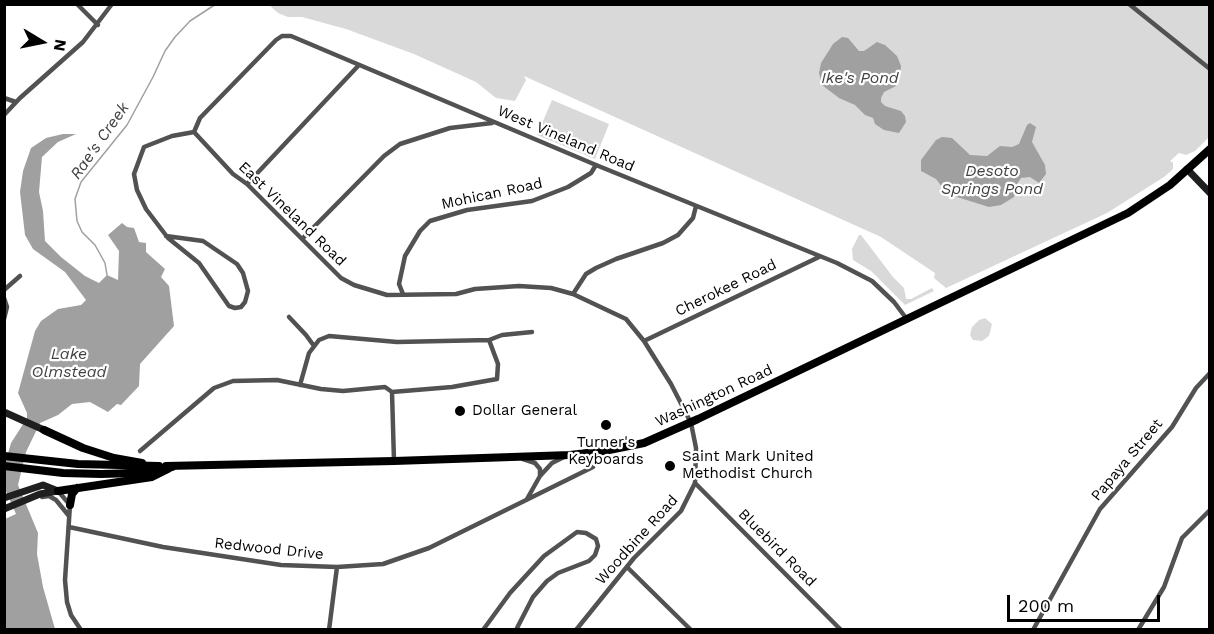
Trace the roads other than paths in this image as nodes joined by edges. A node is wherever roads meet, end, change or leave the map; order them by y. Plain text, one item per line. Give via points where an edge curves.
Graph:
1 (77, 4) edge
2 (112, 4) edge
3 (1129, 4) edge
4 (98, 25) junction
5 (359, 65) junction
6 (1209, 69) edge
7 (4, 98) edge
8 (16, 102) junction
9 (4, 115) edge
10 (494, 122) junction
11 (194, 132) junction
12 (1209, 149) edge
13 (596, 165) junction
14 (1187, 170) junction
15 (247, 184) junction
16 (1209, 193) edge
17 (696, 206) junction
18 (166, 236) junction
19 (302, 239) junction
20 (819, 257) junction
21 (20, 276) dead end
22 (4, 290) edge
23 (403, 294) junction
24 (573, 294) junction
25 (4, 298) edge
26 (289, 317) dead end
27 (906, 318) junction
28 (4, 319) edge
29 (532, 332) dead end
30 (489, 340) junction
31 (644, 341) junction
32 (314, 346) junction
33 (1209, 373) edge
34 (300, 385) junction
35 (392, 392) junction
36 (4, 412) edge
37 (691, 423) junction
38 (44, 430) joint
39 (140, 451) dead end
40 (570, 455) junction
41 (4, 456) edge
42 (509, 457) junction
43 (394, 462) junction
44 (4, 466) edge
45 (172, 467) junction
46 (593, 467) dead end
47 (540, 476) junction
48 (695, 483) junction
49 (77, 488) junction
50 (58, 491) junction
51 (32, 497) junction
52 (4, 498) edge
53 (527, 499) junction
54 (70, 505) junction
55 (6, 508) edge
56 (1209, 513) edge
57 (69, 516) junction
58 (69, 527) junction
59 (337, 567) junction
60 (627, 567) junction
61 (81, 630) edge
62 (329, 630) edge
63 (483, 630) edge
64 (516, 630) edge
65 (576, 630) edge
66 (691, 630) edge
67 (841, 630) edge
68 (1033, 630) edge
69 (1138, 630) edge

1 - 4 street
2 - 4 street
3 - 6 street
4 - 8 street
5 - 10 street, West Vineland Road
5 - 11 street, West Vineland Road via 291,36 282,36 221,95 200,118
5 - 15 street
7 - 8 street
8 - 9 street
10 - 13 street, West Vineland Road
10 - 19 street via 450,128 400,144
11 - 15 street, East Vineland Road
11 - 18 street via 144,147 134,174 146,209
12 - 14 main road, Washington Road
13 - 17 street, West Vineland Road
13 - 23 street, Mohican Road via 591,173 568,188 532,201 467,210 430,221 405,256 399,284
14 - 16 main road
14 - 27 main road, Washington Road via 1128,213
15 - 19 street, East Vineland Road
17 - 20 street, West Vineland Road
17 - 24 street via 693,218 678,235 596,268 586,274
18 - 18 street via 199,263 229,306 235,308 245,302 248,291 237,264 203,241
19 - 23 street, East Vineland Road via 340,278 371,291
20 - 27 street, West Vineland Road via 872,282
20 - 31 street, Cherokee Road
21 - 22 street
23 - 24 street, East Vineland Road via 456,294 519,286
24 - 31 street, East Vineland Road via 626,319
25 - 28 street
26 - 32 street
27 - 37 main road, Washington Road
29 - 30 street
30 - 32 street via 397,342 329,336
30 - 35 street via 498,364 497,379
31 - 37 street, East Vineland Road
32 - 34 street
33 - 68 street, Papaya Street via 1172,427 1100,509
34 - 35 street via 344,391 385,387
34 - 39 street via 251,379 214,388
35 - 43 street
36 - 38 main road
37 - 40 main road, Washington Road via 644,443
37 - 48 street, Woodbine Road via 696,448
38 - 45 main road via 114,458
40 - 42 main road, Washington Road
40 - 47 street via 552,463
41 - 45 highway
42 - 43 main road, Washington Road
42 - 47 street via 535,463
43 - 45 main road, Washington Road
44 - 45 highway via 101,474
45 - 49 main road via 152,477
46 - 53 street, Redwood Drive
47 - 53 street
48 - 60 street, Woodbine Road via 681,511
48 - 67 street, Bluebird Road
49 - 50 main road
49 - 54 main road
50 - 51 main road
50 - 52 main road via 44,485
50 - 54 street
51 - 55 main road
51 - 57 street via 49,496
53 - 59 street, Redwood Drive via 429,548 383,564
54 - 57 street
56 - 69 street via 1182,538 1164,588
57 - 58 street
58 - 59 street, Redwood Drive via 216,556 281,565
58 - 61 street via 67,602
59 - 62 street
60 - 65 street, Woodbine Road
60 - 66 street
63 - 64 street via 544,556 577,532 596,539 595,555 547,581

